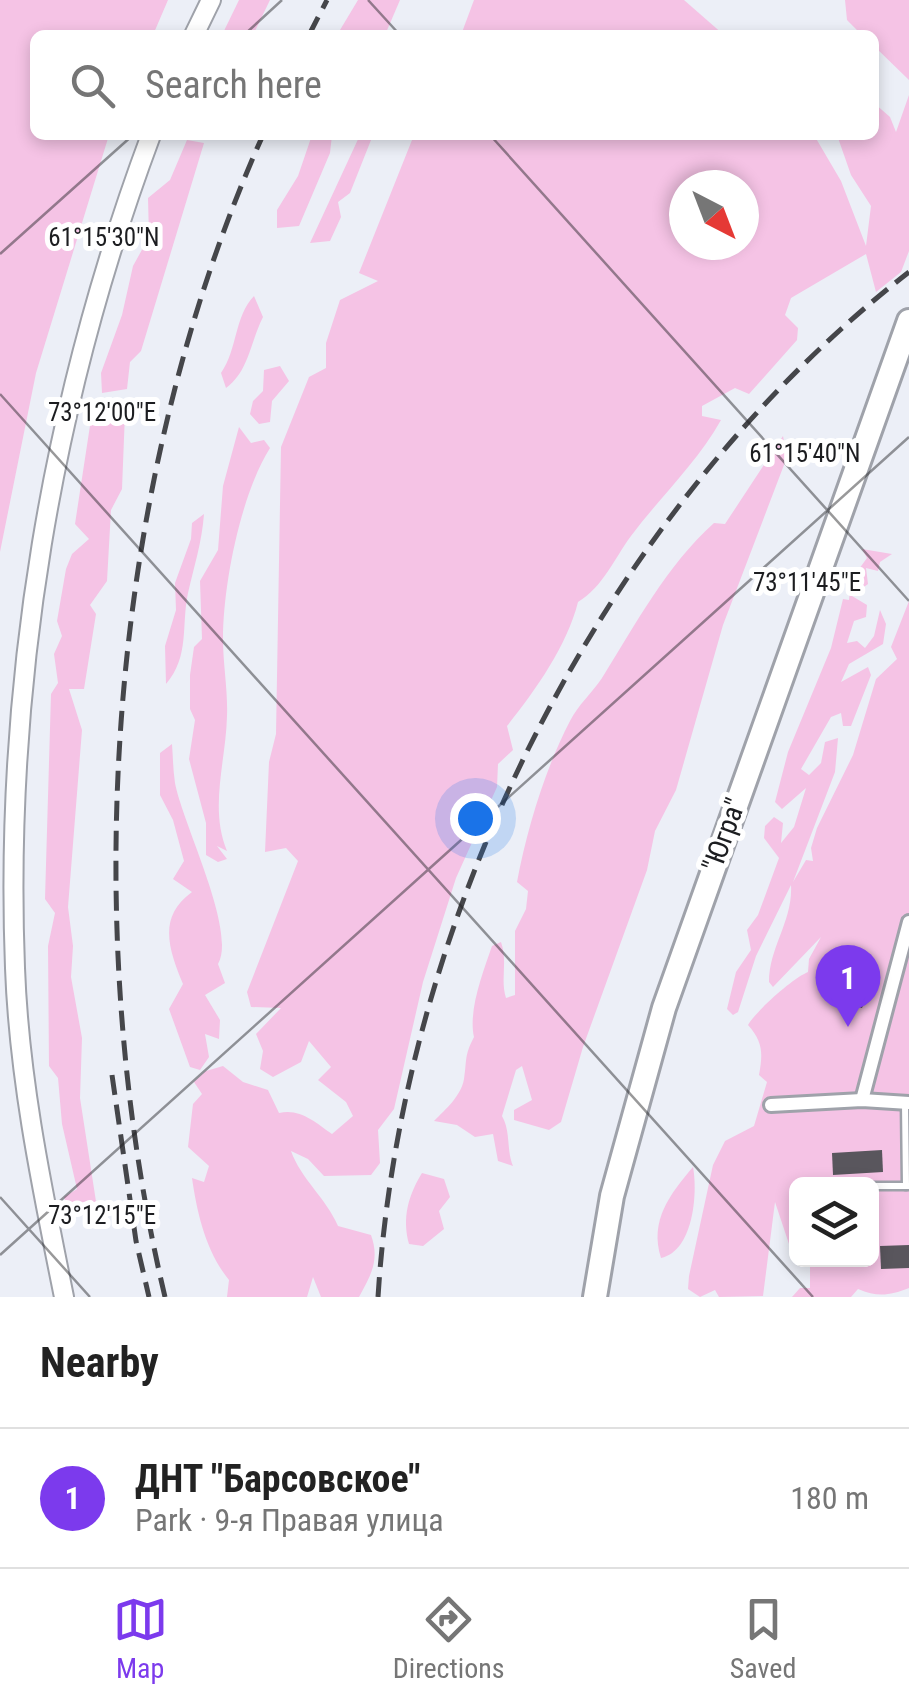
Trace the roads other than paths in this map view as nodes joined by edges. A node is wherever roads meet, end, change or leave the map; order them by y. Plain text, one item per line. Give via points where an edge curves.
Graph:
1 (211, 0) edge
2 (196, 30) edge
3 (149, 140) edge
4 (909, 320) edge
5 (908, 926) edge
6 (862, 1100) junction
7 (907, 1102) edge
8 (771, 1104) dead end
9 (879, 1186) edge
10 (908, 1186) edge
11 (64, 1297) edge
12 (595, 1297) edge

1 - 2 main road
3 - 11 main road via 114,233 56,455 21,734 14,895 21,1048
4 - 12 highway, "Югра" via 664,1008 612,1196
5 - 6 street
6 - 7 street
6 - 8 street
7 - 10 lane
9 - 10 lane

